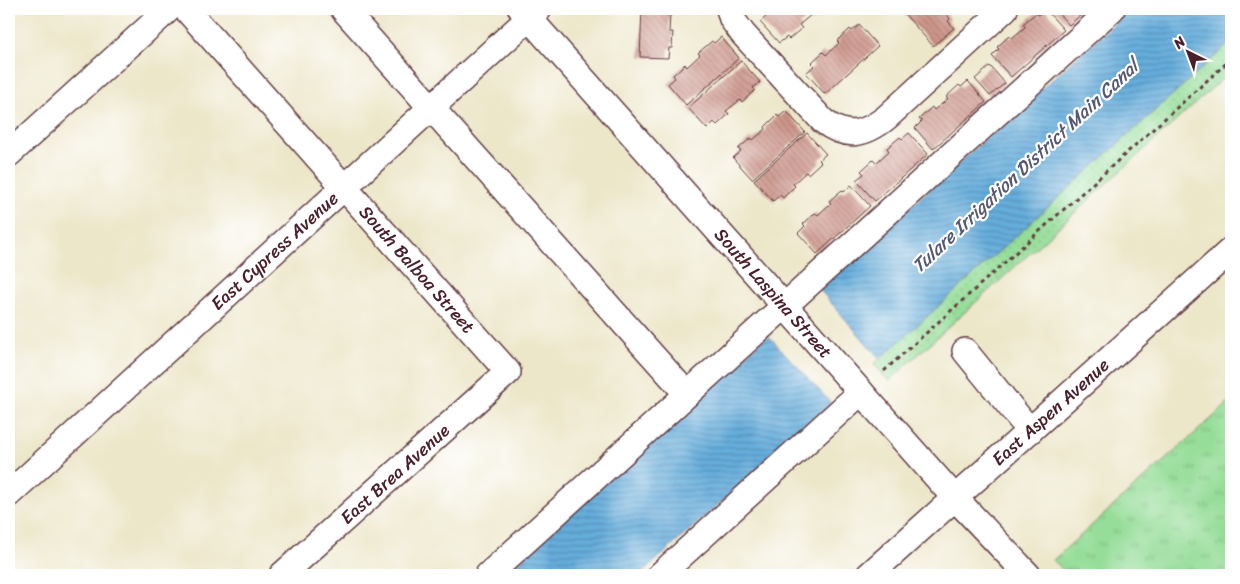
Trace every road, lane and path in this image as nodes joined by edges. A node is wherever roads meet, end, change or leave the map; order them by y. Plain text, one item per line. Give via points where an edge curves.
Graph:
1 (169, 9) edge
2 (186, 9) edge
3 (343, 9) edge
4 (729, 9) edge
5 (1005, 9) edge
6 (1112, 9) edge
7 (530, 12) edge
8 (1231, 59) edge
9 (431, 108) junction
10 (9, 154) edge
11 (344, 187) junction
12 (1231, 250) edge
13 (785, 306) junction
14 (965, 350) dead end
15 (884, 371) dead end
16 (508, 372) joint
17 (861, 392) junction
18 (687, 394) junction
19 (1030, 431) junction
20 (9, 494) edge
21 (955, 498) junction
22 (282, 575) edge
23 (488, 575) edge
24 (660, 575) edge
25 (869, 575) edge
26 (1028, 575) edge

1 - 10 street
2 - 11 street, South Balboa Street
3 - 9 street
4 - 5 street via 743,34 823,122 838,131 856,133 876,126
6 - 13 street
7 - 9 street, East Cypress Avenue
7 - 13 street, South Laspina Street
8 - 15 path
9 - 11 street, East Cypress Avenue
9 - 18 street
11 - 16 street, South Balboa Street
11 - 20 street, East Cypress Avenue
12 - 19 street, East Aspen Avenue
13 - 17 street, South Laspina Street
13 - 18 street
14 - 19 street
16 - 22 street, East Brea Avenue
17 - 21 street, South Laspina Street
17 - 24 street
18 - 23 street
19 - 21 street, East Aspen Avenue
21 - 25 street, East Aspen Avenue
21 - 26 street, South Laspina Street

